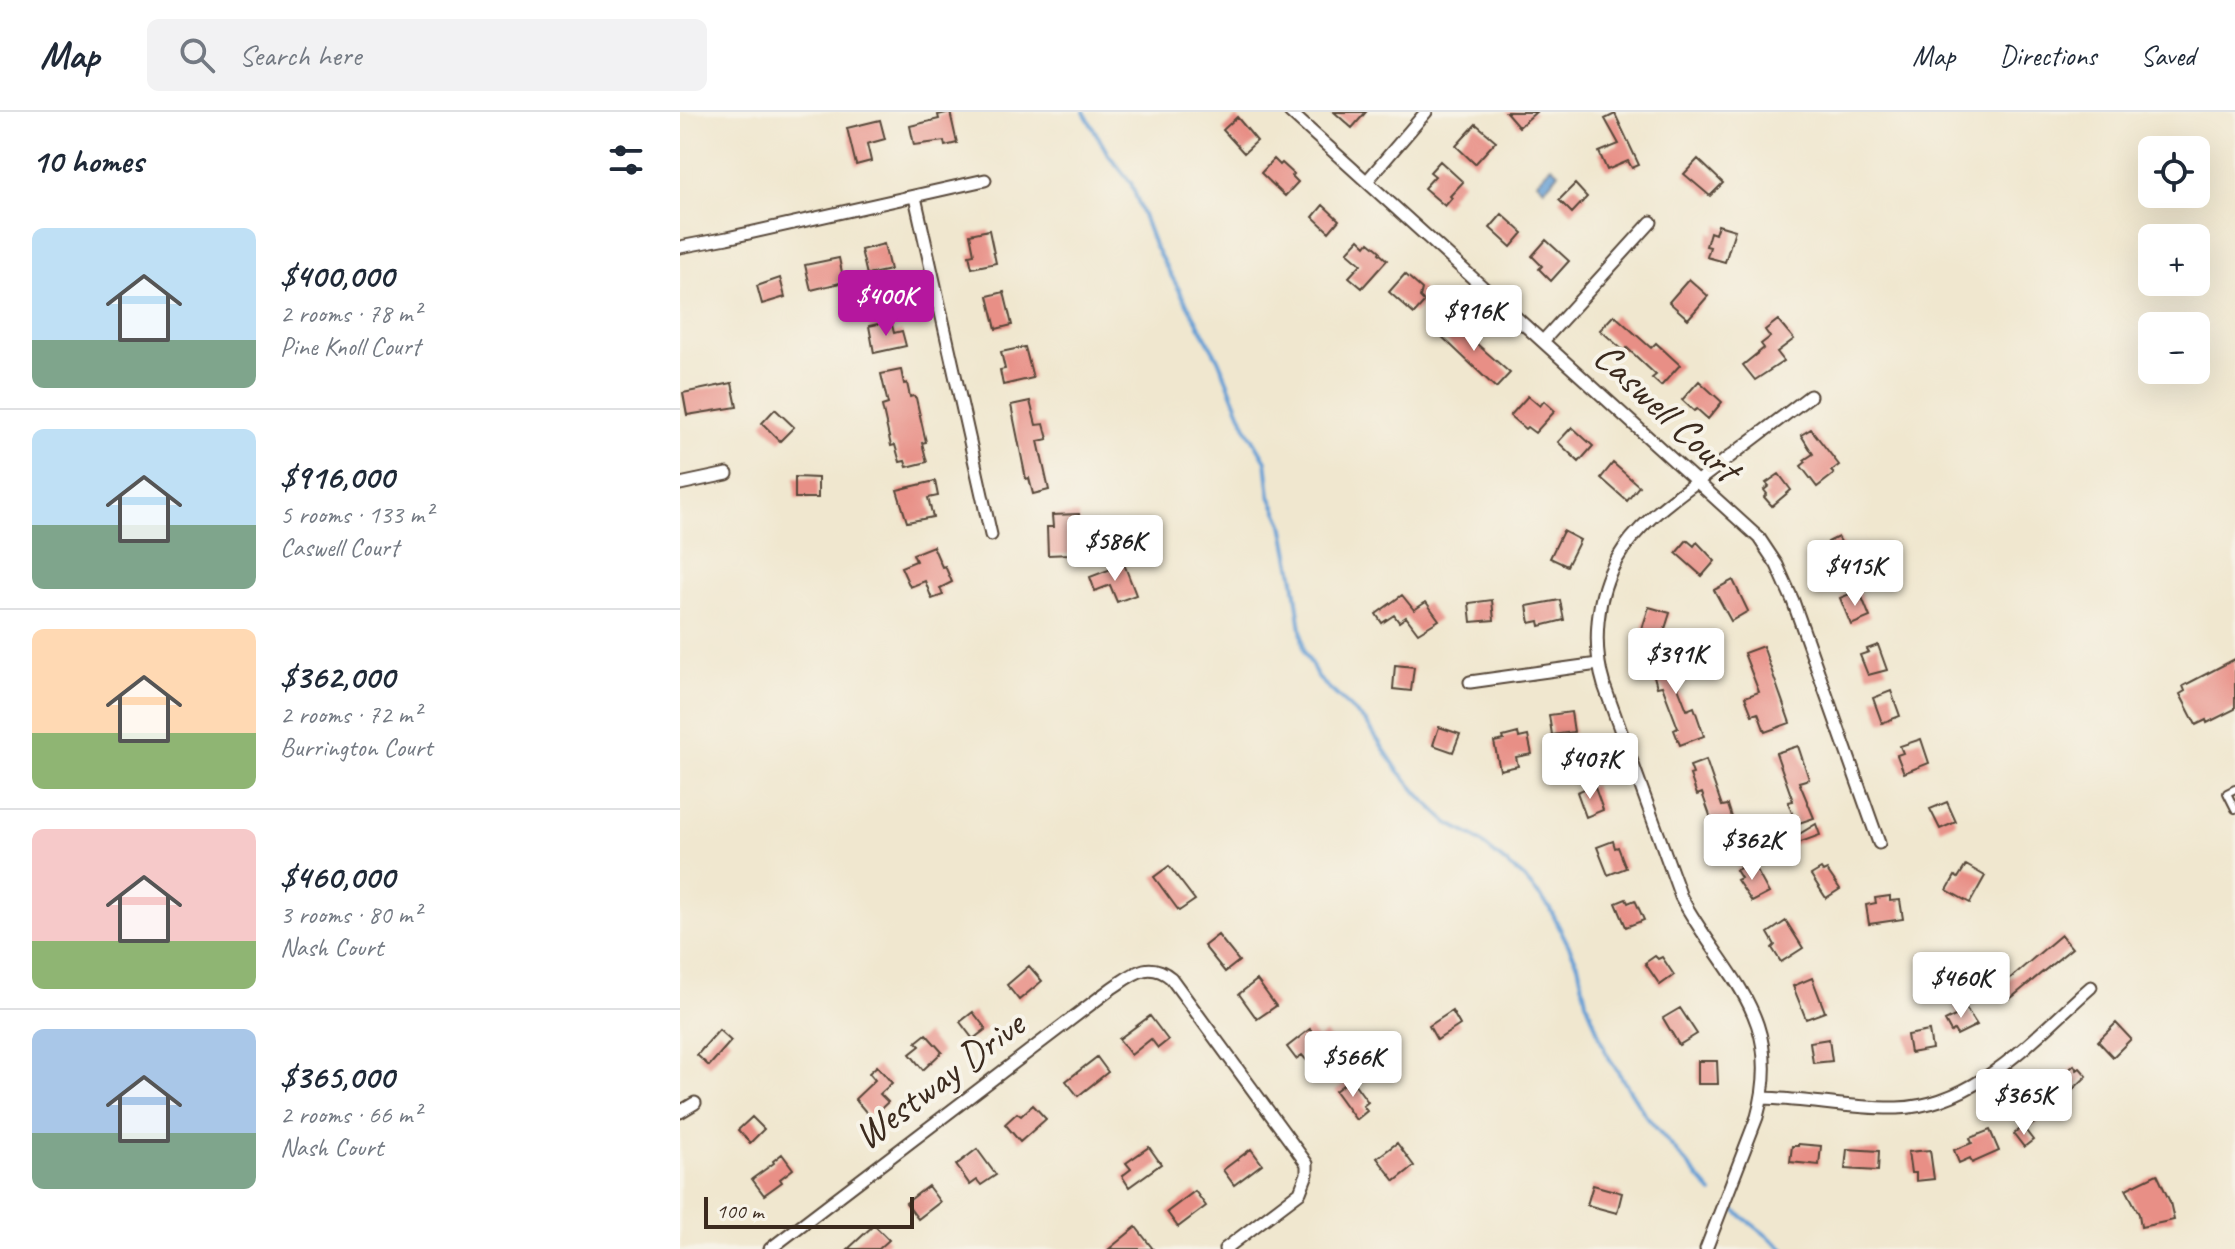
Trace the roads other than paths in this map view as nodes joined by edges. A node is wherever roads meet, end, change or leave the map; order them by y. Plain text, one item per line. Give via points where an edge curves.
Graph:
1 (1290, 112) edge
2 (1426, 112) edge
3 (985, 180) dead end
4 (1367, 181) junction
5 (915, 197) junction
6 (1651, 222) dead end
7 (680, 247) edge
8 (1543, 341) junction
9 (1810, 396) dead end
10 (727, 474) dead end
11 (1696, 483) junction
12 (680, 484) edge
13 (991, 535) dead end
14 (1598, 664) junction
15 (1470, 682) dead end
16 (2235, 789) edge
17 (2235, 809) edge
18 (1879, 843) dead end
19 (2091, 987) dead end
20 (1763, 1098) junction
21 (695, 1103) dead end
22 (680, 1112) edge
23 (770, 1249) edge
24 (1225, 1249) edge
25 (1706, 1249) edge

1 - 4 street, Caswell Court
2 - 4 street
3 - 5 street
4 - 8 street, Caswell Court
5 - 7 street
5 - 13 street
6 - 8 street
8 - 11 street, Caswell Court
9 - 11 street
10 - 12 street
11 - 14 street via 1655,515 1617,559 1603,595
11 - 18 street, Caswell Court via 1759,538 1781,572
14 - 15 street
14 - 20 street via 1681,897 1755,1016 1763,1052
16 - 17 lane via 2227,793
19 - 20 street via 1979,1082 1941,1101 1879,1108
20 - 25 street
21 - 22 street
23 - 24 street, Westway Drive via 1112,988 1150,968 1171,978 1307,1164 1300,1192

